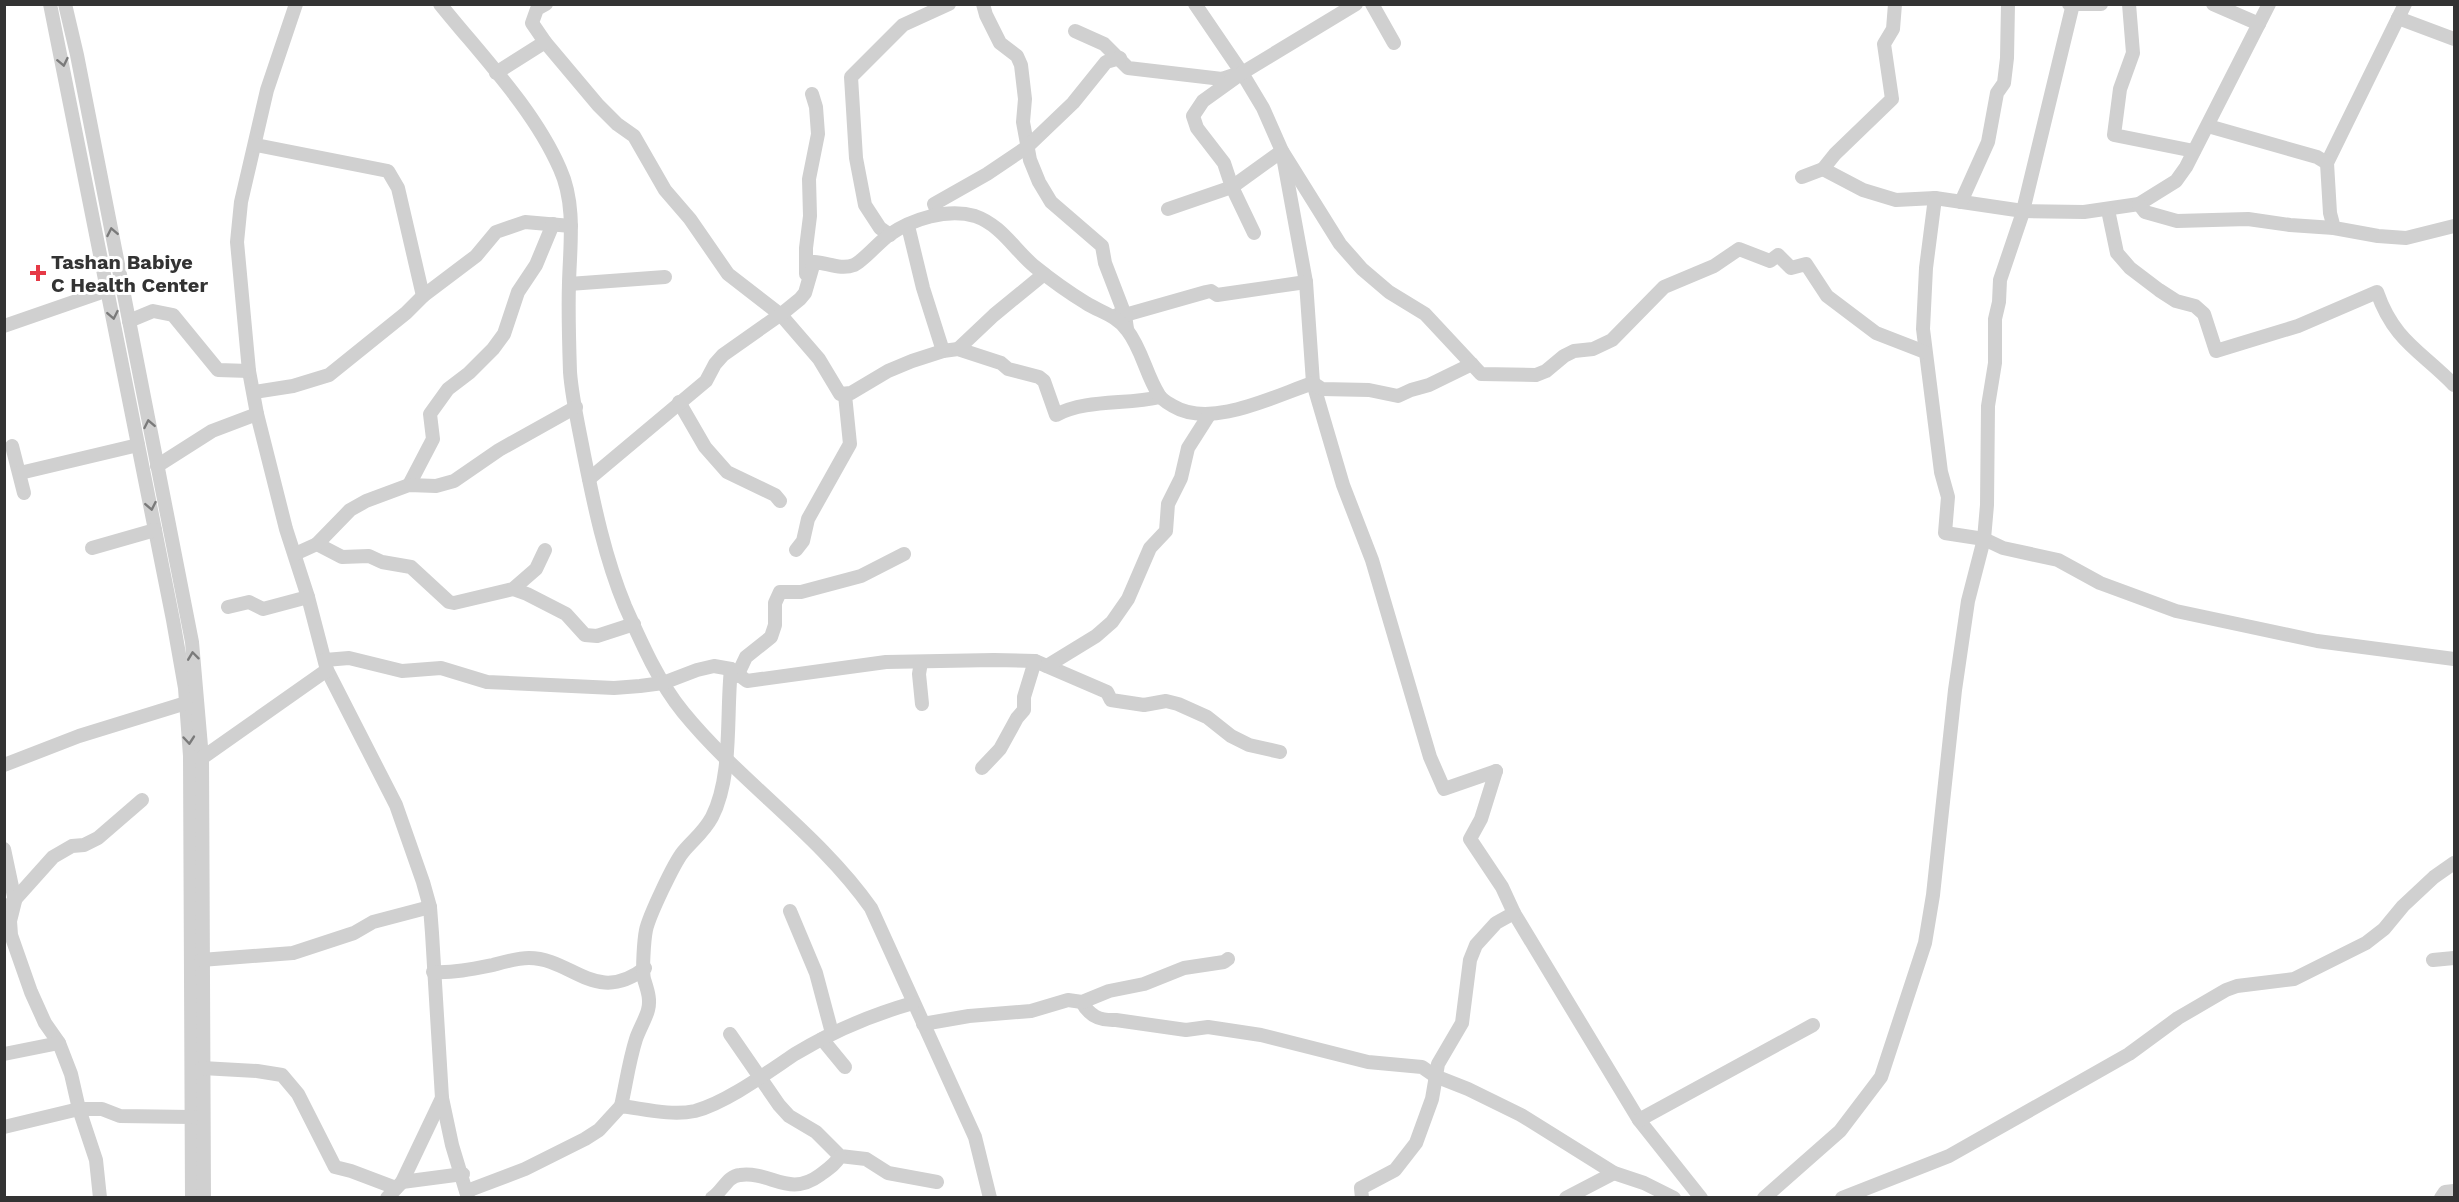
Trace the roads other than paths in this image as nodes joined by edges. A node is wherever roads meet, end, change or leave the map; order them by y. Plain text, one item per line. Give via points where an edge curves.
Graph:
1 (50, 4) edge
2 (65, 4) edge
3 (296, 4) edge
4 (440, 4) edge
5 (546, 4) edge
6 (949, 4) edge
7 (983, 4) edge
8 (1195, 4) edge
9 (1356, 4) edge
10 (1372, 4) edge
11 (1895, 4) edge
12 (2008, 4) edge
13 (2102, 4) edge
14 (2129, 4) edge
15 (2213, 4) edge
16 (2268, 4) edge
17 (2405, 4) edge
18 (2072, 5) edge
19 (2144, 5) edge
20 (2398, 18) junction
21 (2259, 24) junction
22 (1075, 31) dead end
23 (2454, 39) edge
24 (545, 42) junction
25 (1394, 43) dead end
26 (1120, 58) junction
27 (496, 73) junction
28 (1242, 73) junction
29 (812, 94) dead end
30 (2208, 126) junction
31 (256, 145) junction
32 (1027, 147) junction
33 (1282, 151) junction
34 (2194, 151) junction
35 (2326, 163) junction
36 (1824, 169) junction
37 (1802, 177) dead end
38 (1232, 187) junction
39 (1935, 198) junction
40 (1961, 202) junction
41 (1317, 204) junction
42 (2139, 204) junction
43 (1167, 209) dead end
44 (2108, 210) junction
45 (2023, 211) junction
46 (938, 213) junction
47 (1294, 216) junction
48 (554, 224) junction
49 (572, 226) junction
50 (908, 226) junction
51 (2454, 226) edge
52 (2334, 228) junction
53 (1254, 233) dead end
54 (890, 235) junction
55 (1044, 274) junction
56 (665, 277) dead end
57 (1306, 282) junction
58 (807, 283) junction
59 (569, 284) junction
60 (108, 290) junction
61 (423, 296) junction
62 (781, 315) junction
63 (1118, 315) junction
64 (129, 321) junction
65 (4, 327) edge
66 (958, 349) junction
67 (943, 351) junction
68 (1925, 352) junction
69 (1472, 364) junction
70 (249, 371) junction
71 (1312, 383) junction
72 (2454, 385) edge
73 (254, 392) junction
74 (845, 394) junction
75 (1160, 397) junction
76 (680, 402) junction
77 (576, 407) junction
78 (257, 414) junction
79 (1209, 415) junction
80 (138, 445) junction
81 (12, 446) dead end
82 (157, 466) junction
83 (20, 473) junction
84 (589, 479) junction
85 (409, 485) junction
86 (24, 493) dead end
87 (780, 501) dead end
88 (155, 530) junction
89 (1984, 539) junction
90 (317, 544) junction
91 (92, 548) dead end
92 (545, 550) dead end
93 (796, 550) dead end
94 (295, 554) junction
95 (904, 554) dead end
96 (513, 589) junction
97 (308, 597) junction
98 (228, 607) dead end
99 (634, 624) junction
100 (2454, 659) edge
101 (921, 662) junction
102 (1041, 664) junction
103 (326, 665) junction
104 (734, 673) junction
105 (663, 683) junction
106 (186, 703) junction
107 (922, 704) dead end
108 (1280, 752) dead end
109 (202, 758) junction
110 (725, 759) junction
111 (4, 765) edge
112 (982, 768) dead end
113 (142, 800) dead end
114 (4, 849) edge
115 (2454, 863) edge
116 (15, 901) junction
117 (429, 907) junction
118 (4, 911) edge
119 (790, 911) dead end
120 (1514, 913) junction
121 (2454, 958) edge
122 (1228, 959) dead end
123 (201, 960) junction
124 (2433, 960) dead end
125 (645, 968) junction
126 (433, 972) junction
127 (1082, 1002) junction
128 (913, 1003) junction
129 (923, 1024) junction
130 (1813, 1025) dead end
131 (730, 1035) dead end
132 (827, 1036) junction
133 (59, 1042) junction
134 (4, 1054) edge
135 (845, 1067) dead end
136 (202, 1068) junction
137 (1435, 1076) junction
138 (759, 1077) junction
139 (442, 1098) junction
140 (621, 1106) junction
141 (79, 1109) junction
142 (191, 1117) junction
143 (1639, 1120) junction
144 (4, 1127) edge
145 (840, 1156) junction
146 (1614, 1173) junction
147 (462, 1174) junction
148 (937, 1182) dead end
149 (395, 1189) edge
150 (2454, 1191) edge
151 (468, 1194) edge
152 (1658, 1194) edge
153 (100, 1197) edge
154 (192, 1197) edge
155 (204, 1197) edge
156 (716, 1197) edge
157 (990, 1197) edge
158 (1362, 1197) edge
159 (1566, 1197) edge
160 (1674, 1197) edge
161 (1701, 1197) edge
162 (1764, 1197) edge
163 (1842, 1197) edge
164 (2441, 1197) edge

1 -> 60 street
64 -> 2 street
3 - 31 street via 267,90
4 - 27 street
5 - 24 street via 537,9 531,23
6 - 54 street via 903,25 851,77 856,158 865,205 880,228
7 - 32 street via 1000,43 1017,56 1021,65
8 - 28 street
9 - 28 street
10 - 25 street
11 - 36 street via 1893,28 1884,44 1892,99
12 - 40 street via 2004,83 1997,93 1988,142
13 - 18 street
14 - 19 street
14 - 34 street via 2133,53 2120,88 2114,135
15 - 21 street
16 - 21 street
17 - 20 street
18 - 45 street
20 - 23 street
20 - 35 street
21 - 30 street
22 - 26 street
24 - 27 street
24 - 62 street via 604,112 634,136 665,190 728,274
26 - 28 street via 1128,68 1222,79
26 - 32 street via 1106,62 1073,103
27 - 49 street via 534,121 561,169
28 - 33 street
28 - 38 street via 1203,101 1193,116 1197,128 1224,163
29 - 58 street via 818,134 809,179
30 - 34 street
30 - 35 street via 2317,157
31 - 61 street via 388,171 398,188
31 - 70 street via 237,242
32 - 46 street via 934,204
32 - 63 street via 1039,182 1052,201 1102,246
33 - 38 street
33 - 41 street
33 - 47 street
34 - 42 street via 2176,181
35 - 52 street
36 - 37 street
36 - 39 street via 1878,196 1896,200
38 - 43 street
38 - 53 street
39 - 40 street
39 - 68 street via 1926,268
40 - 45 street
41 - 47 street
41 - 69 street via 1340,244 1362,269 1389,292 1425,314
42 - 44 street
42 - 52 street via 2145,213 2177,221 2248,219
44 - 45 street
44 - 72 street via 2117,253 2159,290 2204,314 2216,351 2298,326 2377,292 2394,328 2419,356
45 - 89 street via 2000,280 1995,319
46 - 50 street
46 - 55 street via 975,216 989,223
47 - 57 street
48 - 49 street
48 - 61 street via 525,222 496,232 476,256
48 - 85 street via 493,350 448,389 430,414 433,439
49 - 59 street
50 - 54 street
50 - 67 street
51 - 52 street via 2406,238
54 - 58 street via 856,265 841,268 814,262
55 - 63 street via 1087,304
55 - 66 street
56 - 59 street
57 - 63 street via 1217,295 1211,291
57 - 71 street
58 - 62 street via 805,293
59 - 77 street via 570,375
60 - 65 street
60 -> 80 street
61 - 73 street via 329,375
62 - 74 street via 819,359 840,394
62 - 76 street via 723,355 706,381
63 - 75 street
64 - 70 street via 153,311 173,315 218,370
82 -> 64 street
66 - 67 street
66 - 75 street via 1039,377 1056,415 1087,404
67 - 74 street via 888,371
68 - 69 street via 1876,333 1827,296 1806,264 1791,268 1778,255 1770,261 1739,249 1714,266 1664,287 1612,340 1593,349 1574,351 1546,371 1520,376 1481,374
68 - 89 street via 1948,497 1945,533
69 - 71 street via 1398,396 1370,390 1322,388
70 - 73 street
71 - 79 street
71 - 120 street via 1343,485 1372,560 1430,757 1444,789 1496,771 1470,840 1502,887
73 - 78 street
74 - 93 street via 850,444 808,519 803,541
75 - 79 street via 1179,410
76 - 84 street
76 - 87 street via 705,447 727,472 776,495
77 - 84 street
77 - 85 street via 454,481 436,486
78 - 82 street via 212,431
78 - 94 street
79 - 102 street via 1188,448 1181,478 1168,504 1166,531 1150,548 1128,599 1096,636
80 - 83 street
80 -> 88 street
81 - 83 street
109 -> 82 street via 192,642
83 - 86 street
84 - 99 street via 603,539
85 - 90 street via 350,510
88 - 91 street
88 - 106 street
89 - 100 street via 2003,548 2058,560 2100,583 2176,611 2317,642
89 - 162 street via 1968,602 1925,943 1891,1049 1881,1077 1840,1131
90 - 94 street
90 - 96 street via 342,557 369,556 411,567 449,602
92 - 96 street via 536,569
94 - 97 street
95 - 104 street via 861,576 801,592 780,592 771,637 746,657
96 - 99 street via 566,614 585,635 597,636
97 - 98 street via 263,609 249,603
97 - 103 street
99 - 105 street
101 - 102 street
101 - 104 street via 886,662 754,681
101 - 107 street
102 - 108 street via 1107,692 1111,700 1144,705 1166,701 1178,704 1207,717 1249,745
102 - 112 street via 1024,697 1024,710 1000,749
103 - 105 street via 349,658 402,671 441,668 486,682 614,687
103 - 109 street
103 - 117 street via 386,783
104 - 105 street via 714,666
104 - 110 street
105 - 110 street
106 - 111 street via 79,736
106 -> 142 street via 190,756
109 - 123 street
110 - 125 street via 719,800 711,818 673,868 646,930 642,959
110 - 128 street via 855,885 871,908
113 - 116 street via 98,838 53,857
114 - 116 street
115 - 163 street via 2434,877 2366,944 2294,979 2226,990 2178,1018 2129,1054 1949,1156
116 - 118 street
116 - 133 street via 11,935 31,992
117 - 123 street via 373,922 354,933 293,953
117 - 126 street
119 - 132 street via 816,973
120 - 137 street via 1496,923 1476,945 1470,960 1462,1023
120 - 143 street
121 - 124 street
122 - 127 street via 1184,968
123 - 136 street
125 - 126 street via 630,979 612,982 586,979 541,958
125 - 140 street via 648,1012 642,1019
126 - 139 street
127 - 129 street via 1068,1000 1031,1011
127 - 137 street via 1086,1011 1105,1021 1186,1030 1208,1027 1261,1035 1368,1062 1422,1067
128 - 129 street
128 - 132 street via 868,1016
129 - 157 street via 975,1137
130 - 143 street
131 - 138 street
132 - 135 street
132 - 138 street
133 - 134 street
133 - 141 street
136 - 149 street via 282,1075 298,1094 335,1167
136 - 155 street
137 - 146 street via 1521,1115
137 - 158 street via 1432,1099 1416,1143 1395,1170 1361,1188
138 - 140 street via 702,1109 673,1113
138 - 145 street via 789,1116 816,1132
139 - 147 street
139 - 149 street
140 - 151 street via 585,1139
141 - 142 street via 102,1109 120,1116
141 - 144 street
141 - 153 street via 96,1160
142 - 154 street
143 - 161 street
145 - 148 street via 866,1159 888,1173
145 - 156 street via 806,1184 783,1184 756,1175 739,1175 729,1179
146 - 152 street
146 - 159 street
147 - 149 street
147 - 151 street
150 - 164 street
152 - 160 street

